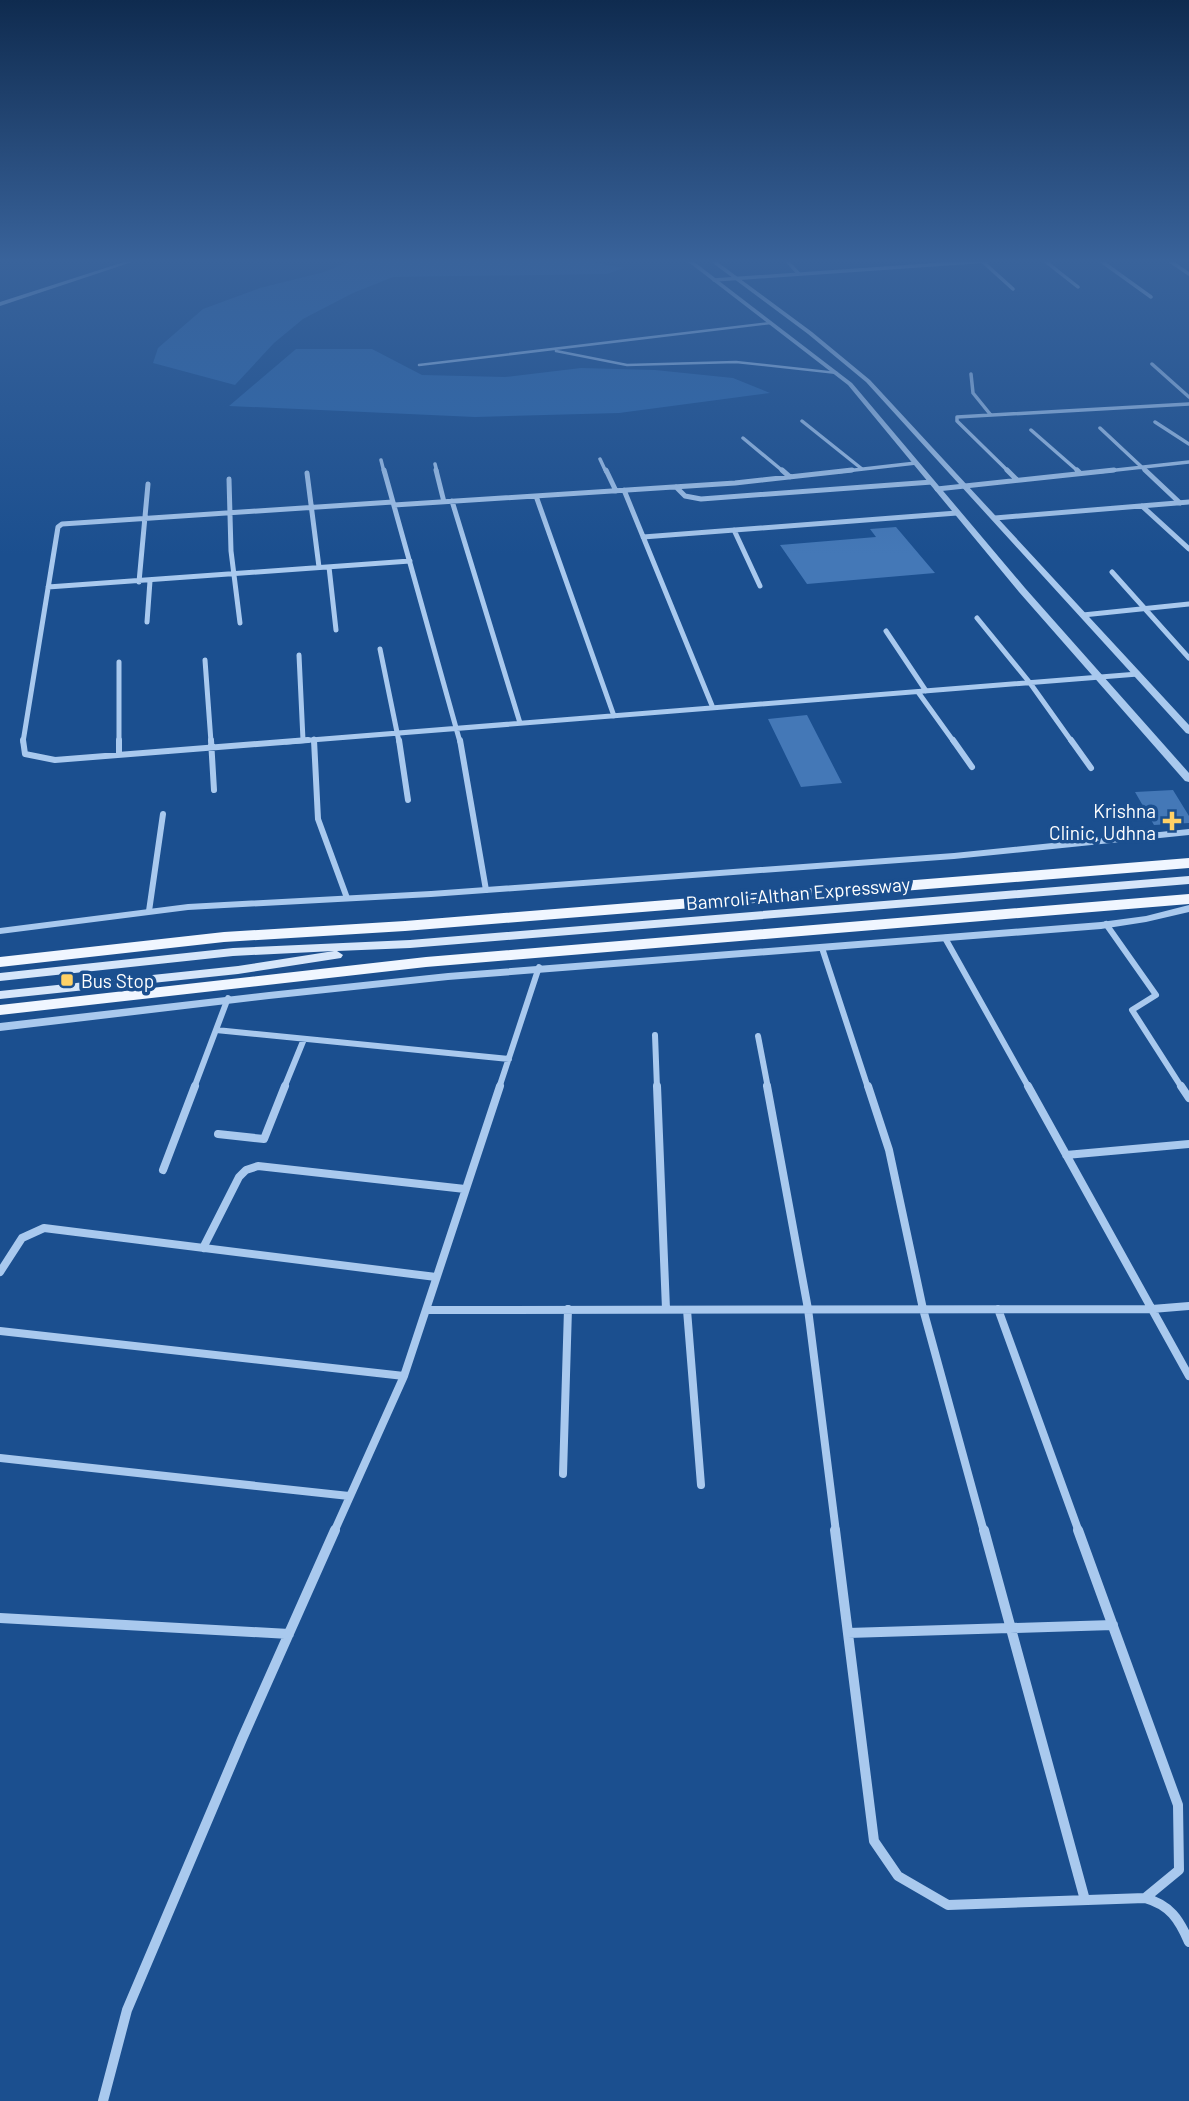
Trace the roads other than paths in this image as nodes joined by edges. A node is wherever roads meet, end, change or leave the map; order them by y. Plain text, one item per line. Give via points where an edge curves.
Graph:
1 (467, 359) edge
2 (598, 359) edge
3 (818, 359) edge
4 (840, 359) edge
5 (1152, 364) dead end
6 (419, 365) dead end
7 (971, 374) dead end
8 (843, 378) junction
9 (1189, 397) edge
10 (1189, 404) edge
11 (990, 414) junction
12 (802, 421) dead end
13 (1154, 422) dead end
14 (1100, 428) dead end
15 (1031, 430) dead end
16 (743, 439) dead end
17 (1189, 444) edge
18 (600, 459) dead end
19 (381, 460) dead end
20 (1189, 462) edge
21 (916, 463) junction
22 (435, 464) dead end
23 (1142, 466) junction
24 (862, 469) junction
25 (1080, 472) junction
26 (307, 473) dead end
27 (790, 477) junction
28 (229, 479) dead end
29 (1017, 480) junction
30 (148, 484) dead end
31 (934, 485) junction
32 (965, 485) junction
33 (676, 487) junction
34 (624, 490) junction
35 (617, 491) junction
36 (536, 496) junction
37 (452, 501) junction
38 (444, 502) junction
39 (1189, 502) edge
40 (394, 503) junction
41 (1180, 503) junction
42 (1142, 506) junction
43 (311, 507) junction
44 (228, 513) junction
45 (957, 513) junction
46 (995, 518) junction
47 (144, 519) junction
48 (734, 530) junction
49 (643, 537) junction
50 (1189, 549) edge
51 (410, 561) junction
52 (329, 566) junction
53 (319, 567) junction
54 (1112, 572) dead end
55 (232, 574) junction
56 (150, 581) junction
57 (139, 582) junction
58 (760, 586) dead end
59 (48, 587) junction
60 (1189, 604) edge
61 (1145, 609) junction
62 (1083, 615) junction
63 (977, 618) dead end
64 (148, 622) dead end
65 (240, 624) dead end
66 (336, 630) dead end
67 (886, 631) dead end
68 (380, 649) dead end
69 (299, 656) dead end
70 (1189, 658) edge
71 (205, 660) dead end
72 (119, 662) dead end
73 (1138, 674) junction
74 (1099, 677) junction
75 (1030, 683) junction
76 (926, 691) junction
77 (918, 692) junction
78 (713, 708) junction
79 (614, 716) junction
80 (520, 723) junction
81 (458, 728) junction
82 (1189, 731) edge
83 (398, 733) junction
84 (314, 739) junction
85 (303, 740) junction
86 (211, 747) junction
87 (119, 755) junction
88 (972, 767) dead end
89 (1091, 768) dead end
90 (1189, 779) edge
91 (214, 790) dead end
92 (408, 800) dead end
93 (163, 814) dead end
94 (1189, 832) edge
95 (1189, 863) edge
96 (1189, 880) edge
97 (486, 890) junction
98 (347, 898) junction
99 (1189, 899) edge
100 (1189, 908) edge
101 (149, 911) junction
102 (1106, 924) junction
103 (0, 931) edge
104 (945, 938) junction
105 (410, 944) junction
106 (822, 948) junction
107 (0, 962) edge
108 (539, 967) junction
109 (398, 973) junction
110 (0, 977) edge
111 (0, 995) edge
112 (228, 998) junction
113 (0, 1010) edge
114 (0, 1027) edge
115 (216, 1030) junction
116 (654, 1035) dead end
117 (758, 1036) dead end
118 (304, 1039) junction
119 (509, 1059) junction
120 (1189, 1098) edge
121 (218, 1134) dead end
122 (1189, 1143) edge
123 (1066, 1155) junction
124 (163, 1170) dead end
125 (465, 1189) junction
126 (203, 1248) junction
127 (0, 1272) edge
128 (436, 1277) junction
129 (1189, 1306) edge
130 (666, 1309) junction
131 (808, 1309) junction
132 (923, 1309) junction
133 (998, 1309) junction
134 (1152, 1309) junction
135 (425, 1310) junction
136 (568, 1310) junction
137 (687, 1310) junction
138 (0, 1331) edge
139 (404, 1376) junction
140 (1189, 1376) edge
141 (0, 1458) edge
142 (563, 1474) dead end
143 (701, 1485) dead end
144 (349, 1496) junction
145 (0, 1618) edge
146 (1113, 1625) junction
147 (1010, 1628) junction
148 (848, 1633) junction
149 (289, 1634) junction
150 (1145, 1898) junction
151 (1085, 1900) junction
152 (1189, 1942) edge
153 (103, 2101) edge

1 - 6 lane
2 - 8 lane via 627,365 737,362
3 - 8 street
4 - 32 street via 868,381
5 - 9 street
7 - 11 street via 973,393
8 - 21 street
10 - 11 street
11 - 29 street via 956,418
12 - 24 street
13 - 17 street
14 - 23 street
15 - 25 street
16 - 27 street
18 - 35 street
19 - 40 street
20 - 23 street
21 - 24 street
21 - 31 street
22 - 38 street
23 - 25 street
23 - 41 street
24 - 27 street
25 - 29 street
26 - 43 street
27 - 33 street
28 - 44 street
29 - 32 street
30 - 47 street
31 - 32 street
31 - 33 street via 696,499
31 - 45 street
32 - 46 street
33 - 34 street
34 - 35 street
34 - 49 street
35 - 36 street
36 - 37 street
36 - 79 street
37 - 38 street
37 - 80 street
38 - 40 street
39 - 41 street
40 - 43 street
40 - 51 street
41 - 42 street
42 - 46 street
42 - 50 street
43 - 44 street
43 - 53 street
44 - 47 street
44 - 55 street
45 - 48 street
45 - 74 street
46 - 62 street
47 - 57 street
47 - 59 street via 62,524
48 - 49 street
48 - 58 street
49 - 78 street
51 - 52 street
51 - 81 street
52 - 53 street
52 - 66 street
53 - 55 street
54 - 61 street
55 - 56 street
55 - 65 street
56 - 57 street
56 - 64 street
57 - 59 street
59 - 87 street via 22,746 25,754 55,760
60 - 61 street
61 - 62 street
61 - 70 street
62 - 73 street
63 - 75 street
67 - 76 street
68 - 83 street
69 - 85 street
71 - 86 street
72 - 87 street
73 - 74 street
73 - 82 street
74 - 75 street
74 - 90 street
75 - 76 street
75 - 89 street
76 - 77 street
77 - 78 street
77 - 88 street
78 - 79 street
79 - 80 street
80 - 81 street
81 - 83 street
81 - 97 street
83 - 84 street
83 - 92 street
84 - 85 street
84 - 98 street via 318,819
85 - 86 street
86 - 87 street
86 - 91 street
93 - 101 street
94 - 97 street via 954,856
95 - 107 main road via 224,937
96 - 105 main road, Bamroli-Althan Expressway
97 - 98 street
98 - 101 street
99 - 109 main road
100 - 102 street via 1162,917
101 - 103 street
102 - 104 street
102 - 120 street via 1156,995 1132,1010
104 - 106 street
104 - 123 street
105 - 110 main road via 233,952
105 - 111 main road via 237,970
106 - 108 street
106 - 132 street via 889,1150
108 - 109 street
108 - 119 street
109 - 112 street
109 - 113 main road
112 - 114 street
112 - 115 street
115 - 118 street
115 - 124 street
116 - 130 street
117 - 131 street
118 - 119 street
118 - 121 street via 264,1139
119 - 125 street
122 - 123 street
123 - 134 street
125 - 126 street via 258,1166 239,1177
125 - 128 street
126 - 127 street via 34,1229 22,1238
126 - 128 street
128 - 135 street
129 - 134 street
130 - 136 street
130 - 137 street
131 - 132 street
131 - 137 street
131 - 148 street
132 - 133 street
132 - 147 street
133 - 134 street
133 - 146 street
134 - 140 street
135 - 136 street
135 - 139 street
136 - 142 street
137 - 143 street
138 - 139 street
139 - 144 street
141 - 144 street
144 - 149 street
145 - 149 street
146 - 147 street
146 - 150 street via 1178,1805 1179,1870
147 - 148 street
147 - 151 street
148 - 151 street via 874,1840 898,1876 948,1905
149 - 153 street via 127,2010
150 - 151 street
150 - 152 street via 1163,1902 1175,1913

